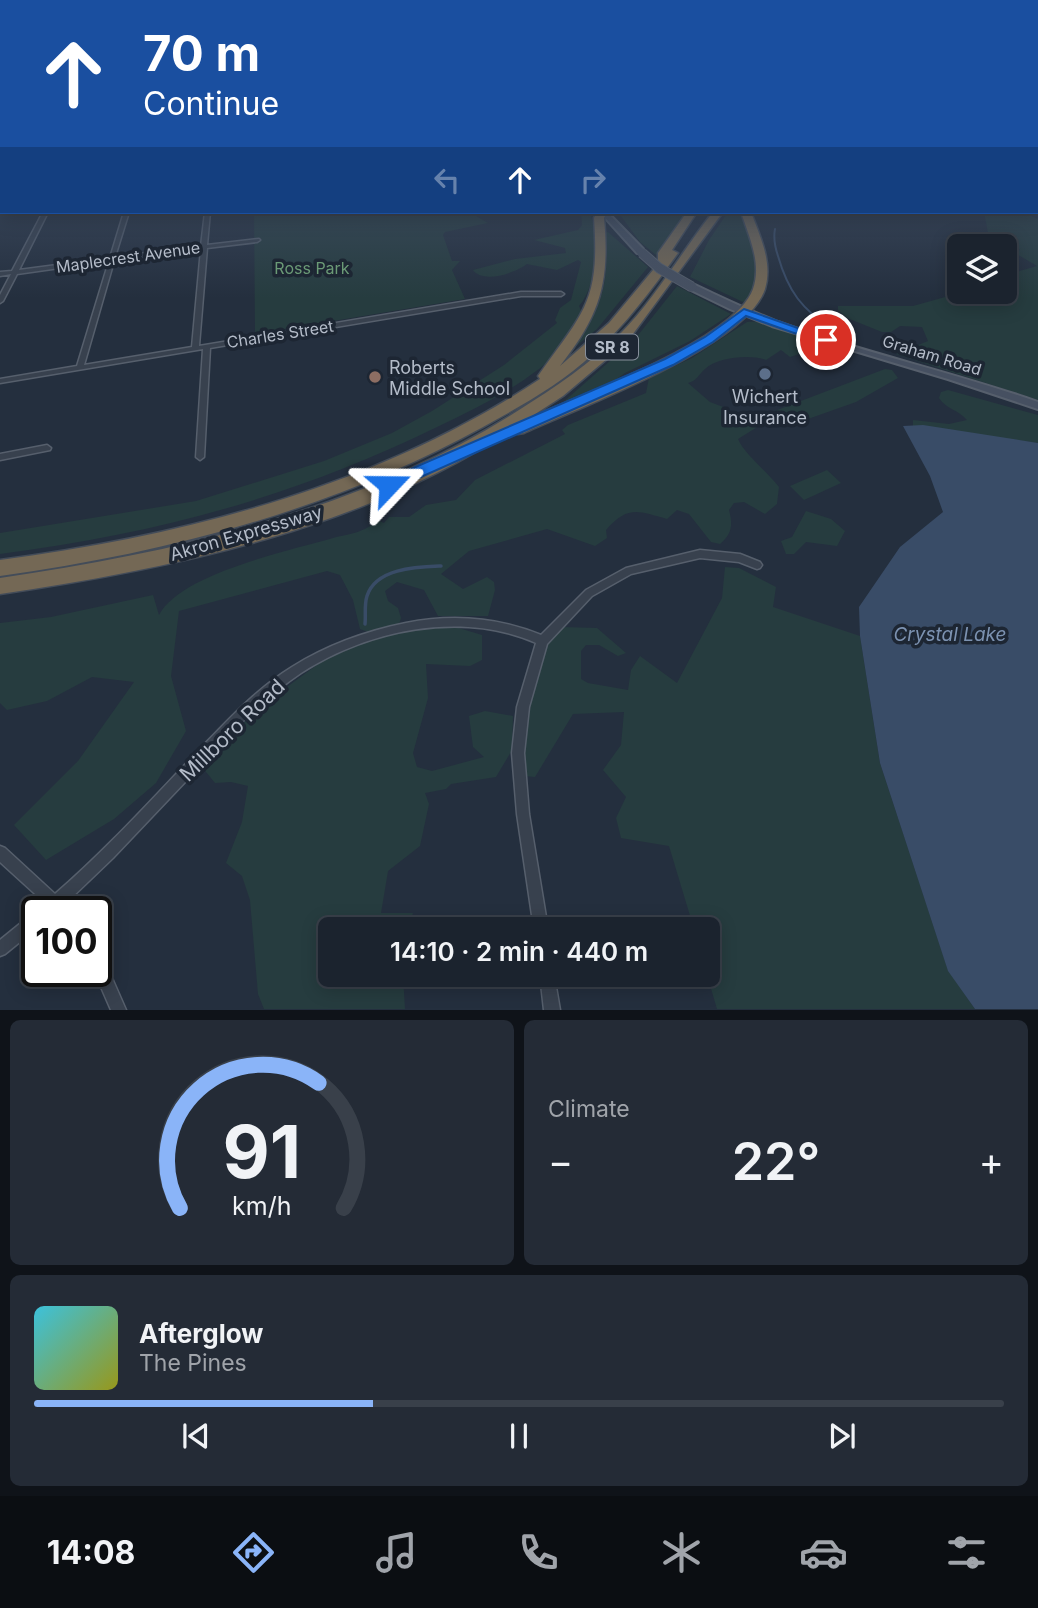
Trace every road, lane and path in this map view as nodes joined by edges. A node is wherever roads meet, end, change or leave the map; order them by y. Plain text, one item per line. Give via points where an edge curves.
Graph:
1 (44, 214) edge
2 (125, 214) edge
3 (206, 214) edge
4 (602, 214) edge
5 (605, 214) edge
6 (690, 214) edge
7 (702, 214) edge
8 (716, 214) edge
9 (747, 214) edge
10 (257, 240) dead end
11 (203, 247) junction
12 (640, 251) joint
13 (112, 259) junction
14 (661, 267) junction
15 (14, 272) junction
16 (0, 274) edge
17 (561, 294) dead end
18 (0, 302) edge
19 (744, 312) junction
20 (207, 346) junction
21 (195, 348) junction
22 (80, 368) junction
23 (0, 381) edge
24 (1038, 406) edge
25 (489, 417) junction
26 (472, 446) junction
27 (47, 448) dead end
28 (0, 457) edge
29 (200, 457) dead end
30 (757, 565) dead end
31 (0, 568) edge
32 (0, 586) edge
33 (542, 641) junction
34 (0, 853) edge
35 (49, 896) edge
36 (71, 896) edge
37 (539, 917) edge
38 (21, 932) edge
39 (0, 949) edge
40 (109, 987) edge
41 (549, 987) edge
42 (120, 1010) edge
43 (552, 1010) edge

1 - 15 street
2 - 13 street
3 - 11 street
4 - 25 highway via 603,267 590,316 542,379
5 - 12 main road, Graham Road
6 - 14 highway via 664,253
7 - 14 highway, Akron Expressway / SR 8
8 - 26 highway, Akron Expressway / SR 8 via 623,338 518,421
9 - 19 highway via 762,273 758,292
10 - 11 street, Maplecrest Avenue
11 - 13 street, Maplecrest Avenue
11 - 21 street
12 - 19 main road, Graham Road, bridge via 659,268
13 - 15 street, Maplecrest Avenue
13 - 22 street
14 - 25 highway, Akron Expressway / SR 8 via 615,327 575,363
15 - 16 street, Maplecrest Avenue
15 - 18 street
17 - 20 street, Charles Street via 522,294
19 - 24 main road, Graham Road
19 - 26 highway via 709,340 669,362
20 - 21 street, Charles Street
20 - 29 street
21 - 22 street, Charles Street
22 - 23 street, Charles Street
25 - 31 highway, Akron Expressway / SR 8 via 394,462 251,515 139,545
26 - 32 highway, Akron Expressway / SR 8 via 398,481 268,531 106,570
27 - 28 street
30 - 33 street via 740,558 700,554 629,571 589,593
33 - 36 street, Millboro Road via 498,626 440,623 393,631 317,658 257,701
33 - 37 street via 523,707 518,753
34 - 35 street
38 - 39 street
40 - 42 street
41 - 43 street

